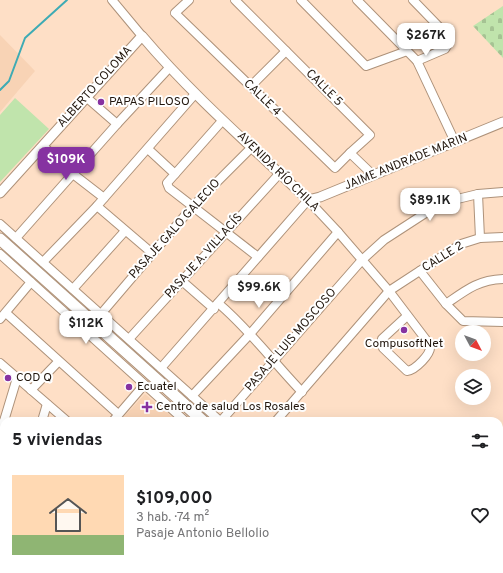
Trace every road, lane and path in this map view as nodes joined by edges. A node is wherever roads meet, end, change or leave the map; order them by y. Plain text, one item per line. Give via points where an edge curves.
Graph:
1 (112, 0) edge
2 (189, 0) edge
3 (235, 0) edge
4 (301, 0) edge
5 (357, 0) edge
6 (412, 0) edge
7 (142, 36) junction
8 (407, 50) junction
9 (286, 51) junction
10 (417, 61) junction
11 (169, 68) junction
12 (251, 86) junction
13 (195, 94) junction
14 (86, 97) junction
15 (222, 120) junction
16 (503, 122) edge
17 (117, 124) junction
18 (456, 142) junction
19 (43, 146) junction
20 (252, 146) junction
21 (148, 149) junction
22 (350, 153) junction
23 (280, 173) junction
24 (73, 174) junction
25 (175, 174) junction
26 (373, 175) junction
27 (503, 192) edge
28 (0, 193) edge
29 (478, 194) junction
30 (104, 198) junction
31 (308, 200) junction
32 (97, 206) junction
33 (193, 206) junction
34 (0, 224) edge
35 (125, 231) junction
36 (226, 231) junction
37 (338, 232) junction
38 (503, 237) edge
39 (16, 238) junction
40 (480, 238) junction
41 (0, 239) edge
42 (152, 253) junction
43 (0, 256) edge
44 (258, 257) junction
45 (362, 260) junction
46 (43, 262) junction
47 (420, 271) junction
48 (503, 279) edge
49 (182, 281) junction
50 (31, 282) junction
51 (73, 289) junction
52 (389, 291) junction
53 (446, 304) junction
54 (216, 306) junction
55 (101, 314) junction
56 (3, 316) edge
57 (406, 316) junction
58 (503, 322) edge
59 (250, 334) junction
60 (128, 339) junction
61 (58, 362) junction
62 (272, 362) junction
63 (0, 363) edge
64 (161, 368) junction
65 (17, 378) junction
66 (144, 385) junction
67 (31, 390) junction
68 (302, 392) junction
69 (192, 396) junction
70 (47, 404) junction
71 (5, 417) edge
72 (43, 417) edge
73 (62, 417) edge
74 (114, 417) edge
75 (116, 417) edge
76 (180, 417) edge
77 (199, 417) edge
78 (216, 417) edge
79 (224, 417) edge
80 (280, 417) edge

1 - 7 street
2 - 12 street, CALLE 4 via 175,13
3 - 9 street, CALLE 5
4 - 8 street via 366,66
5 - 8 street
6 - 10 street via 446,34 448,42 445,49
7 - 11 street, AVENIDA RÍO CHILA
7 - 14 street, ALBERTO COLOMA
8 - 10 street
9 - 12 street
9 - 22 street, CALLE 5 via 370,135
10 - 18 street
11 - 13 street, AVENIDA RÍO CHILA
11 - 17 street
12 - 22 street, CALLE 4 via 335,168
13 - 15 street, AVENIDA RÍO CHILA
13 - 21 street
14 - 17 street
14 - 19 street, ALBERTO COLOMA
15 - 20 street, AVENIDA RÍO CHILA
15 - 25 street
16 - 18 street, JAIME ANDRADE MARIN
17 - 24 street
18 - 26 street, JAIME ANDRADE MARIN
19 - 24 street
19 - 28 street, ALBERTO COLOMA
20 - 23 street, AVENIDA RÍO CHILA
20 - 33 street, PASAJE GALO GALECIO
21 - 25 street
21 - 30 street
22 - 26 street
23 - 31 street, AVENIDA RÍO CHILA
23 - 36 street, PASAJE A. VILLACÍS
24 - 30 street
24 - 39 street
25 - 33 street via 168,182 168,186
26 - 31 street, JAIME ANDRADE MARIN
27 - 29 street, PASAJE LUIS MOSCOSO
29 - 40 street
29 - 45 street, PASAJE LUIS MOSCOSO via 442,203 384,240
30 - 32 street
31 - 37 street, AVENIDA RÍO CHILA
31 - 44 street
32 - 35 street
32 - 46 street
33 - 36 street
33 - 42 street, PASAJE GALO GALECIO
34 - 39 street
35 - 42 street
35 - 51 street
36 - 44 street
36 - 49 street, PASAJE A. VILLACÍS
37 - 45 street, AVENIDA RÍO CHILA
37 - 59 street
38 - 40 street, CALLE 2
39 - 46 street
40 - 47 street, CALLE 2 via 461,244
41 - 77 main road
42 - 55 street, PASAJE GALO GALECIO
43 - 50 street
44 - 54 street
45 - 52 street, AVENIDA RÍO CHILA
45 - 62 street, PASAJE LUIS MOSCOSO
46 - 51 street
47 - 52 street, CALLE 2
47 - 53 street
48 - 53 street via 480,282
49 - 54 street
49 - 60 street, PASAJE A. VILLACÍS
50 - 56 street
50 - 66 street
51 - 55 street
52 - 57 street, AVENIDA RÍO CHILA
52 - 68 street, CALLE 2
53 - 58 street via 460,319 467,322
54 - 59 street
54 - 64 street
55 - 60 street
56 - 61 street
57 - 57 street, AVENIDA RÍO CHILA via 381,343 382,348 406,371 412,370 428,355 431,347
59 - 62 street
59 - 69 street
60 - 64 street
61 - 67 street
61 - 74 street
62 - 68 street
62 - 79 street, PASAJE LUIS MOSCOSO
63 - 65 street
64 - 69 street
65 - 67 street
65 - 71 street
66 - 75 street
66 - 76 street
67 - 70 street
68 - 80 street, CALLE 2
69 - 78 street
70 - 72 street
70 - 73 street

